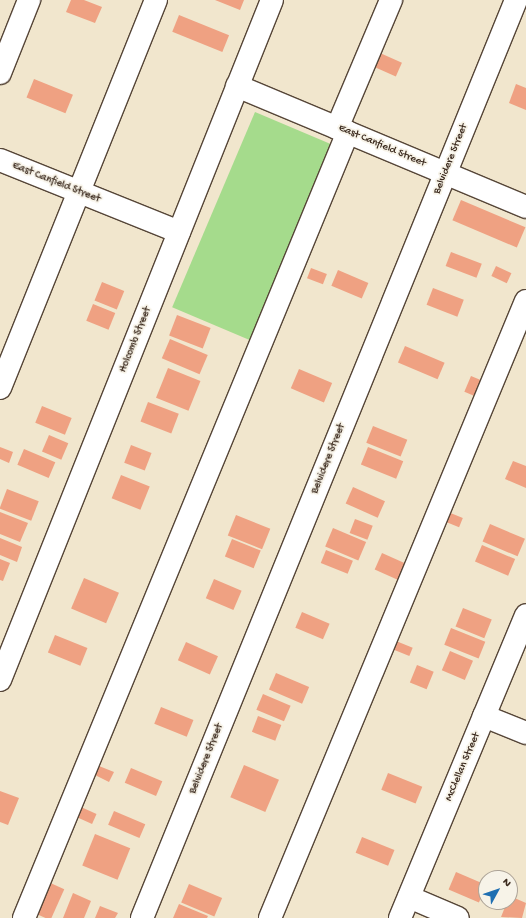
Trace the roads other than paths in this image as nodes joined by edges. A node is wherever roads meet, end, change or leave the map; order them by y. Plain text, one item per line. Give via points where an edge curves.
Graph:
1 (29, 0) edge
2 (156, 0) edge
3 (272, 0) edge
4 (391, 0) edge
5 (516, 0) edge
6 (5, 45) edge
7 (0, 73) edge
8 (237, 86) junction
9 (342, 130) junction
10 (0, 160) edge
11 (445, 172) junction
12 (78, 192) junction
13 (526, 207) edge
14 (179, 232) junction
15 (526, 301) edge
16 (0, 388) edge
17 (526, 615) edge
18 (521, 644) edge
19 (0, 680) edge
20 (484, 716) junction
21 (526, 733) edge
22 (409, 898) junction
23 (24, 918) edge
24 (142, 918) edge
25 (270, 918) edge
26 (400, 918) edge
27 (458, 918) edge

1 - 6 street
2 - 12 street
3 - 8 street, Holcomb Street
4 - 9 street
5 - 11 street, Belvidere Street
6 - 7 street
8 - 9 street, East Canfield Street
8 - 14 street, Holcomb Street
9 - 11 street, East Canfield Street
9 - 23 street
10 - 12 street, East Canfield Street
11 - 13 street, East Canfield Street
11 - 24 street, Belvidere Street
12 - 14 street, East Canfield Street
12 - 16 street
14 - 19 street, Holcomb Street
15 - 25 street
17 - 18 street, McClellan Street
18 - 20 street, McClellan Street
20 - 21 street
20 - 22 street, McClellan Street
22 - 26 street, McClellan Street
22 - 27 street

